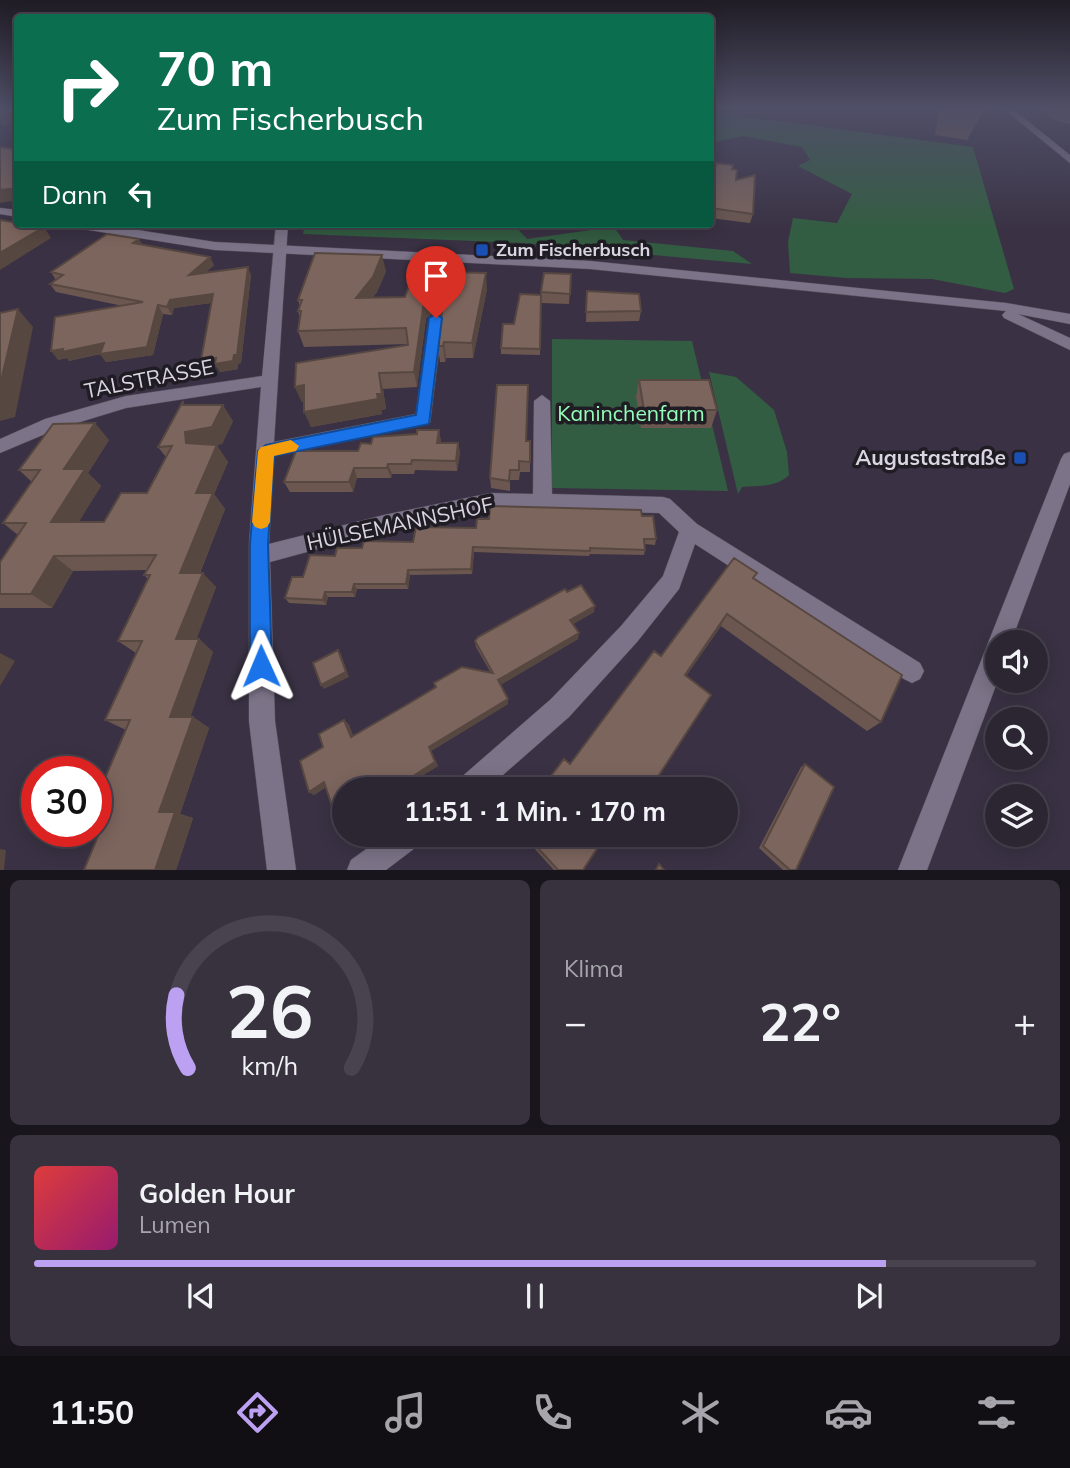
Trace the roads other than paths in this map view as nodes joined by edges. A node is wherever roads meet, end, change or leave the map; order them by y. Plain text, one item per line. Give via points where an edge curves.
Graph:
1 (101, 228) edge
2 (282, 228) edge
3 (281, 250) junction
4 (983, 305) junction
5 (436, 318) dead end
6 (1070, 319) edge
7 (1070, 345) edge
8 (271, 380) junction
9 (542, 401) dead end
10 (0, 446) edge
11 (266, 451) junction
12 (1070, 459) edge
13 (543, 501) junction
14 (690, 530) junction
15 (259, 556) junction
16 (1005, 630) edge
17 (912, 671) dead end
18 (985, 682) edge
19 (481, 777) edge
20 (393, 847) edge
21 (282, 870) edge
22 (361, 870) edge
23 (912, 870) edge

1 - 3 street via 215,246
2 - 3 street
3 - 4 street via 590,265
3 - 8 street
4 - 6 street
4 - 7 street
5 - 11 street via 424,419
8 - 10 street, TALSTRASSE via 126,402 51,424
8 - 11 street
9 - 13 street
11 - 15 street
12 - 16 street
13 - 14 street, HÜLSEMANNSHOF via 663,505
13 - 15 street, HÜLSEMANNSHOF via 491,501
14 - 17 street, HÜLSEMANNSHOF
14 - 19 street via 671,582 629,634 560,708
15 - 21 street via 262,721
18 - 23 street
20 - 22 street

